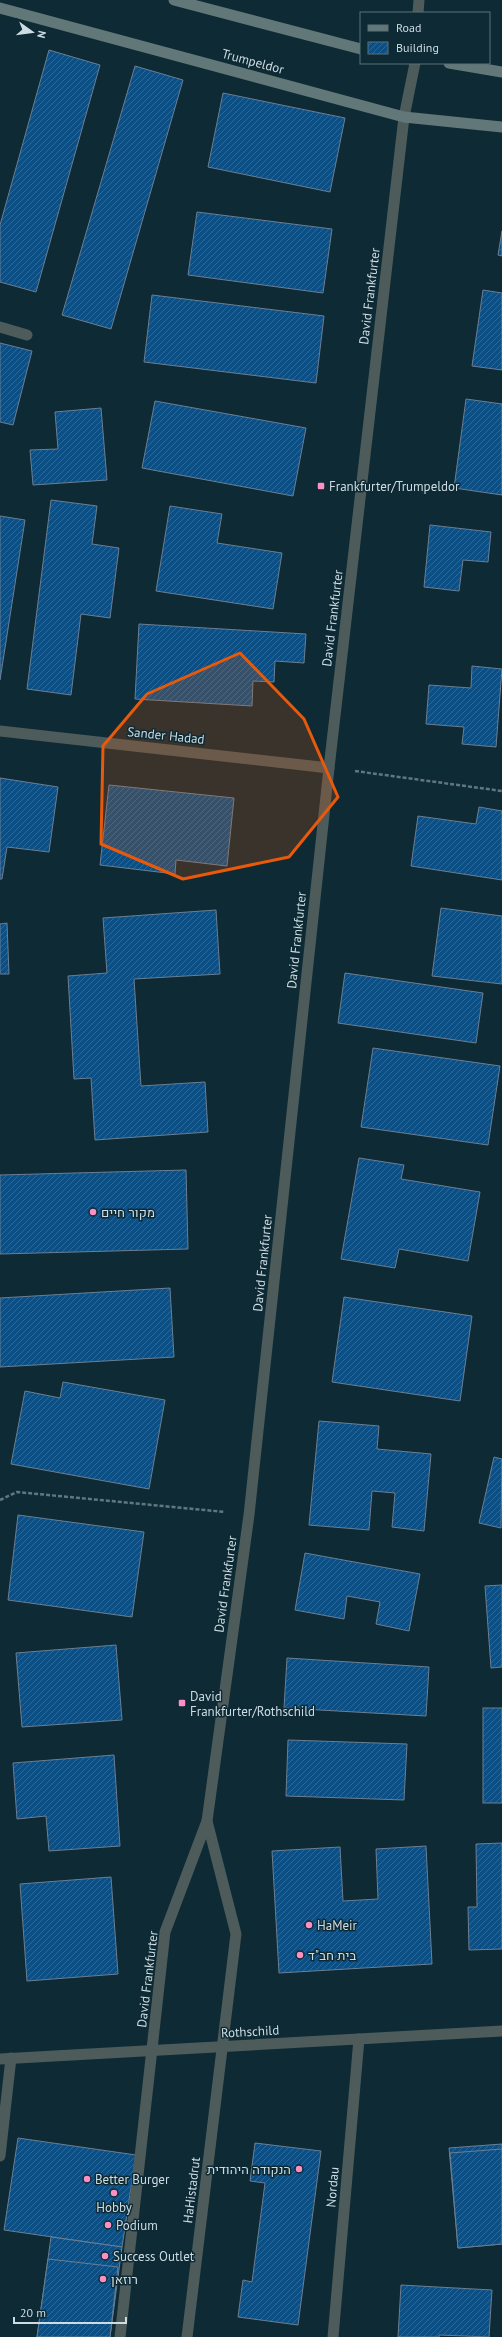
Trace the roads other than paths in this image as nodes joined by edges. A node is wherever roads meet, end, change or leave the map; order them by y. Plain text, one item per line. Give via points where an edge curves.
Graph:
1 (174, 0) edge
2 (419, 0) edge
3 (0, 8) edge
4 (418, 12) edge
5 (360, 49) edge
6 (415, 64) edge
7 (455, 64) edge
8 (502, 72) edge
9 (404, 117) junction
10 (502, 127) edge
11 (0, 327) edge
12 (26, 335) dead end
13 (0, 730) edge
14 (329, 768) junction
15 (207, 1821) junction
16 (502, 2032) edge
17 (359, 2039) junction
18 (223, 2047) junction
19 (153, 2050) junction
20 (11, 2058) junction
21 (0, 2059) edge
22 (0, 2156) edge
23 (120, 2337) edge
24 (187, 2337) edge
25 (333, 2337) edge

1 - 5 main road
2 - 4 street
3 - 9 main road, Trumpeldor
6 - 9 street, David Frankfurter
7 - 8 main road
9 - 10 main road, Trumpeldor
9 - 14 street, David Frankfurter
11 - 12 street
13 - 14 street, Sander Hadad
14 - 15 street, David Frankfurter via 249,1515
15 - 18 street, David Frankfurter via 236,1934
15 - 19 street, David Frankfurter via 165,1932
16 - 17 street, Rothschild
17 - 18 street, Rothschild
17 - 25 street, Nordau
18 - 19 street, Rothschild
18 - 24 street, HaHistadrut
19 - 20 street, Rothschild
19 - 23 street
20 - 21 street, Rothschild
20 - 22 street

